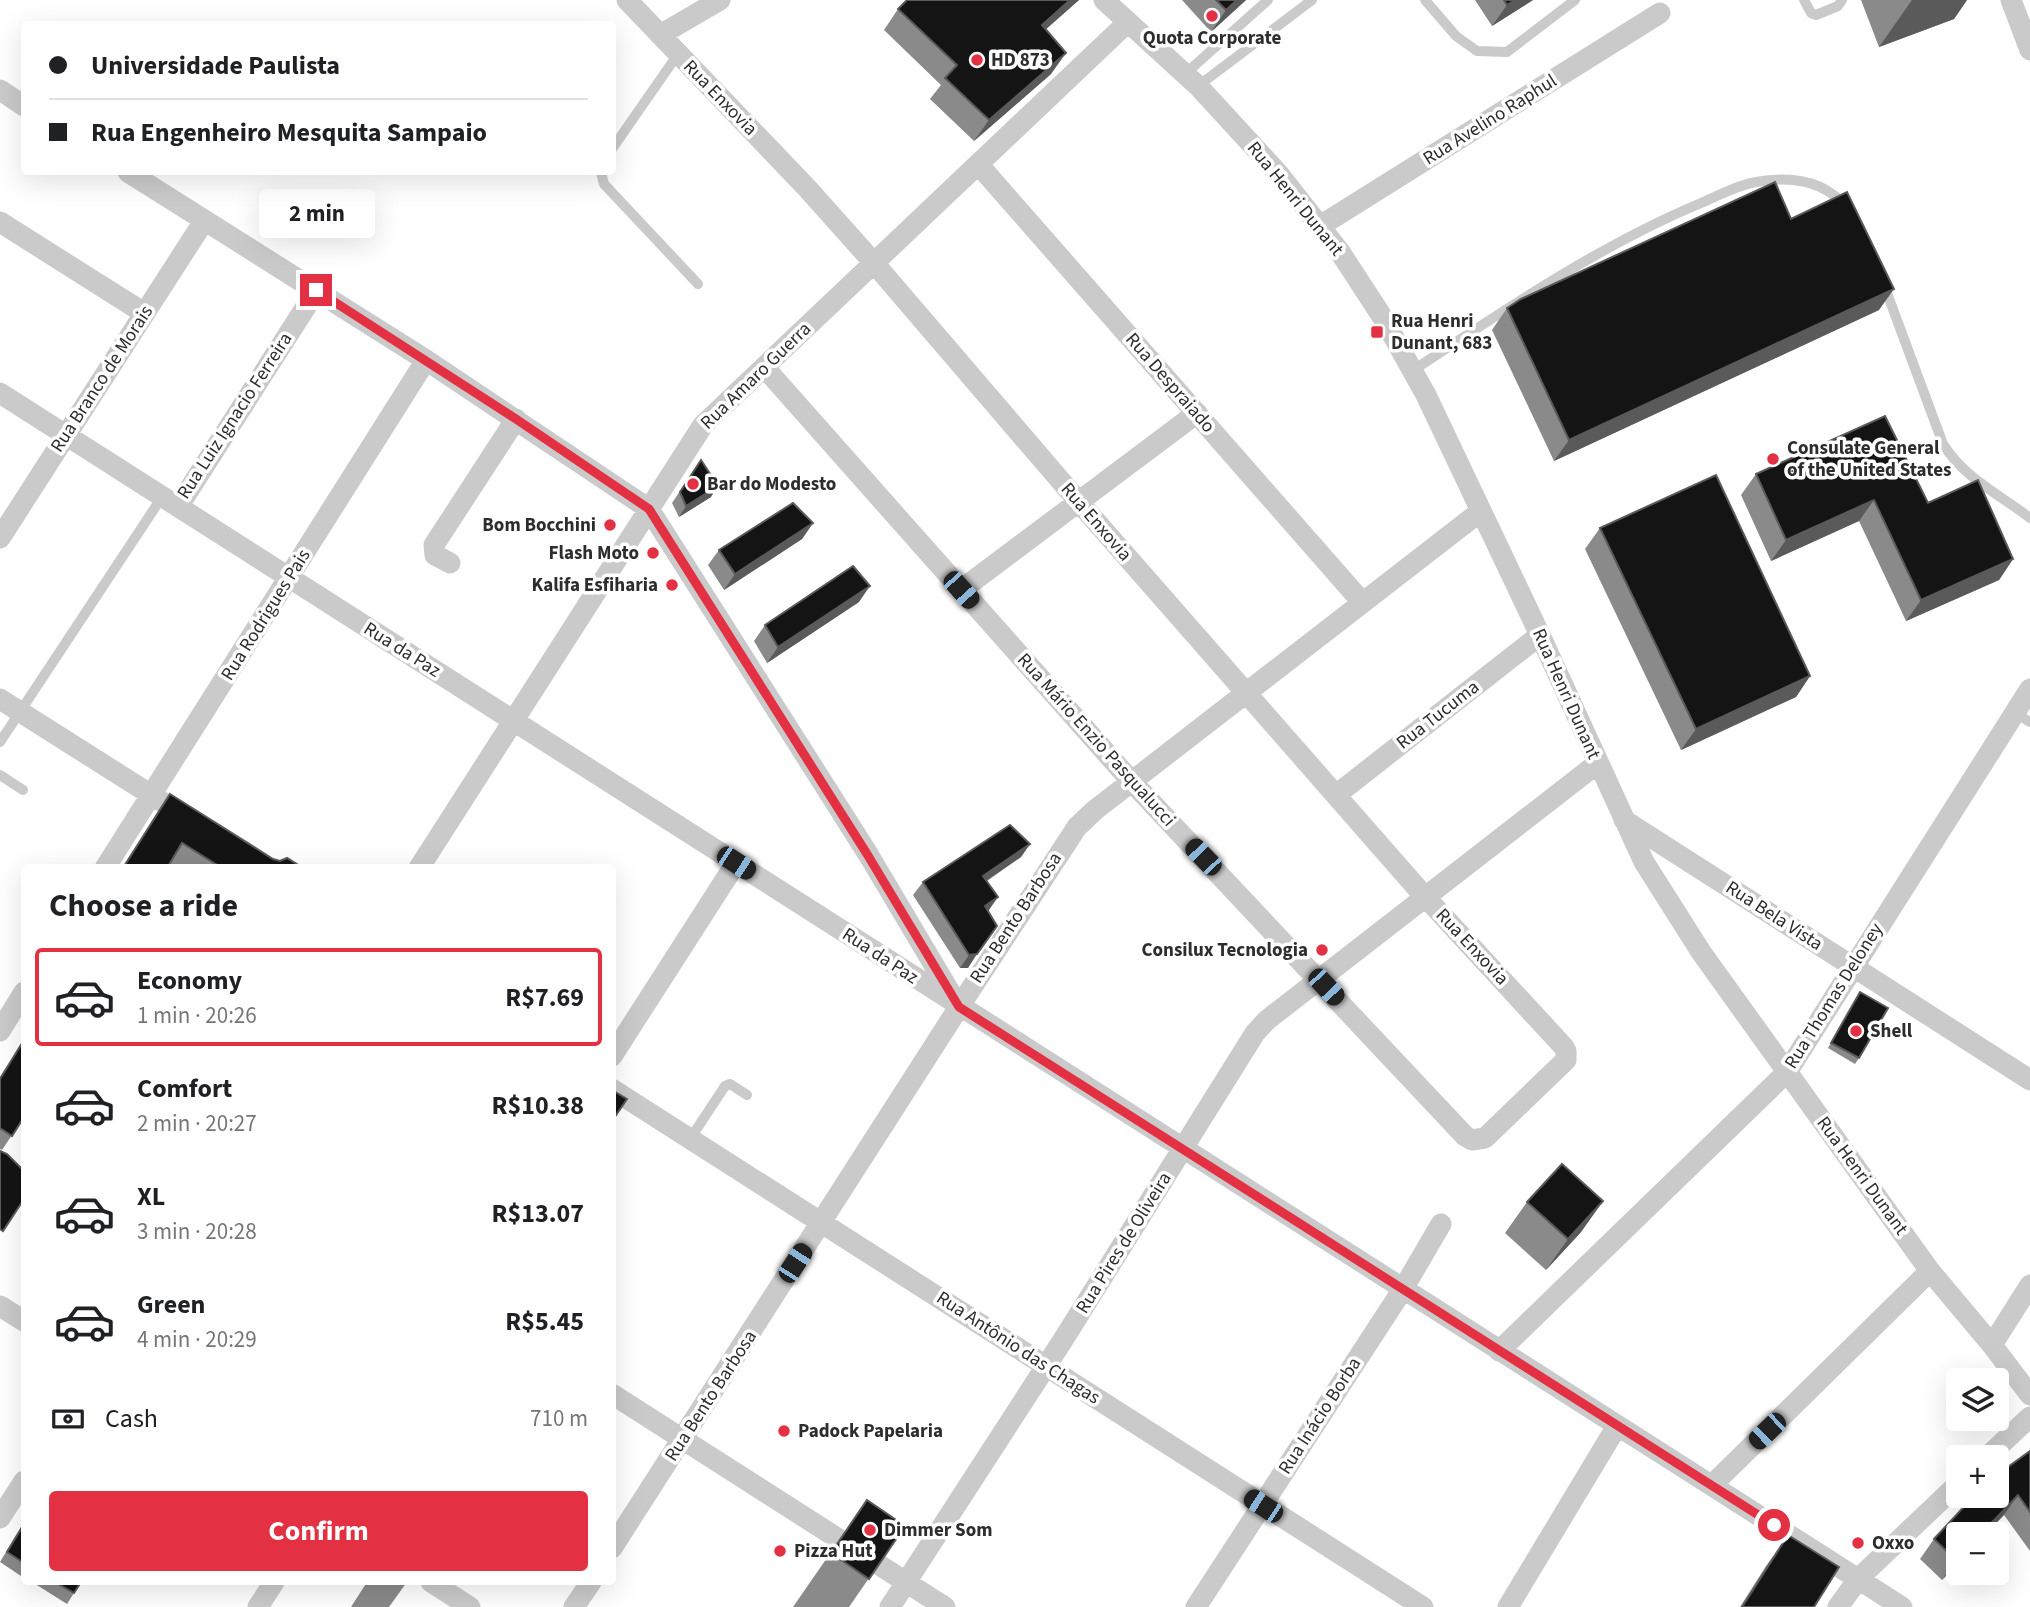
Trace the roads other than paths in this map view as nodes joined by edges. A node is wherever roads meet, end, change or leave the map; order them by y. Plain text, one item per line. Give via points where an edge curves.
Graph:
1 (626, 0) edge
2 (720, 0) edge
3 (1104, 0) edge
4 (1268, 0) edge
5 (1312, 0) edge
6 (1425, 0) edge
7 (1575, 0) edge
8 (1804, 0) edge
9 (1842, 0) edge
10 (2014, 2) edge
11 (1660, 13) dead end
12 (1128, 22) junction
13 (660, 35) junction
14 (2030, 50) edge
15 (678, 54) junction
16 (1191, 80) junction
17 (0, 90) edge
18 (21, 104) edge
19 (616, 143) edge
20 (978, 164) junction
21 (133, 175) edge
22 (602, 175) edge
23 (1853, 215) edge
24 (204, 220) junction
25 (0, 222) edge
26 (1320, 226) junction
27 (874, 263) junction
28 (1880, 274) edge
29 (698, 284) dead end
30 (316, 290) junction
31 (144, 313) junction
32 (426, 360) junction
33 (764, 367) junction
34 (1412, 371) junction
35 (0, 393) edge
36 (1196, 413) junction
37 (516, 419) junction
38 (66, 435) junction
39 (1078, 501) junction
40 (170, 502) junction
41 (649, 509) junction
42 (1481, 511) junction
43 (2030, 518) edge
44 (0, 538) edge
45 (450, 563) dead end
46 (289, 579) junction
47 (961, 590) junction
48 (1362, 602) junction
49 (1540, 635) junction
50 (2030, 689) edge
51 (1246, 693) junction
52 (0, 699) edge
53 (19, 711) junction
54 (2022, 717) edge
55 (513, 721) junction
56 (0, 742) edge
57 (1598, 763) junction
58 (0, 775) edge
59 (1132, 782) junction
60 (23, 790) dead end
61 (152, 795) junction
62 (1336, 795) junction
63 (186, 817) edge
64 (1624, 820) junction
65 (736, 863) junction
66 (108, 864) edge
67 (422, 864) edge
68 (1424, 896) junction
69 (1852, 967) junction
70 (1319, 979) junction
71 (959, 1007) junction
72 (12, 1011) edge
73 (0, 1031) edge
74 (616, 1050) edge
75 (1787, 1072) junction
76 (2030, 1080) edge
77 (616, 1092) edge
78 (747, 1095) dead end
79 (1465, 1136) joint
80 (690, 1139) junction
81 (1183, 1149) junction
82 (821, 1222) junction
83 (1441, 1224) dead end
84 (1930, 1271) junction
85 (2030, 1285) edge
86 (1403, 1289) junction
87 (0, 1306) edge
88 (21, 1319) edge
89 (1992, 1345) junction
90 (1499, 1351) junction
91 (1046, 1366) junction
92 (2030, 1395) edge
93 (616, 1397) edge
94 (2030, 1417) edge
95 (1617, 1426) junction
96 (683, 1439) junction
97 (2000, 1445) edge
98 (1712, 1485) junction
99 (21, 1486) edge
100 (1946, 1495) edge
101 (1263, 1506) junction
102 (0, 1518) edge
103 (616, 1542) edge
104 (1858, 1578) junction
105 (906, 1582) junction
106 (272, 1585) edge
107 (436, 1585) edge
108 (589, 1585) edge
109 (258, 1607) edge
110 (470, 1607) edge
111 (574, 1607) edge
112 (890, 1607) edge
113 (945, 1607) edge
114 (1196, 1607) edge
115 (1423, 1607) edge
116 (1508, 1607) edge
117 (1838, 1607) edge
118 (1902, 1607) edge

1 - 13 street, Rua Enxovia
2 - 13 street
3 - 12 street, Rua Henri Dunant
4 - 16 lane
5 - 16 lane
6 - 7 lane via 1456,36 1477,51 1507,52
8 - 9 lane via 1816,15
10 - 14 street
11 - 26 street, Rua Avelino Raphul
12 - 16 street, Rua Henri Dunant
12 - 20 street, Rua Amaro Guerra
13 - 15 street, Rua Enxovia
15 - 19 lane
15 - 27 street, Rua Enxovia
16 - 26 street, Rua Henri Dunant via 1278,173
17 - 18 street
20 - 27 street, Rua Amaro Guerra
20 - 36 street, Rua Despraiado
21 - 24 street
22 - 29 lane via 604,184
23 - 34 lane via 1819,184 1785,178 1752,182 1596,254
24 - 30 street
24 - 31 street, Rua Branco de Morais
25 - 31 street
26 - 34 street, Rua Henri Dunant via 1383,318
27 - 33 street, Rua Amaro Guerra
27 - 39 street, Rua Enxovia
28 - 43 lane via 1943,444 1954,462
30 - 32 street
30 - 40 street, Rua Luiz Ignacio Ferreira
31 - 38 street, Rua Branco de Morais
32 - 37 street
32 - 46 street, Rua Rodrigues Pais
33 - 41 street, Rua Amaro Guerra via 703,425
33 - 47 street, Rua Mário Enzio Pasqualucci
34 - 42 street, Rua Henri Dunant
35 - 38 street, Rua da Paz
36 - 39 street
36 - 48 street, Rua Despraiado
37 - 41 street
37 - 45 street via 434,545 435,555
38 - 40 street, Rua da Paz
38 - 44 street, Rua Branco de Morais
39 - 47 street
39 - 51 street, Rua Enxovia
40 - 46 street, Rua da Paz
40 - 53 lane
41 - 55 street, Rua Amaro Guerra
41 - 71 street
42 - 48 street, Rua Bento Barbosa
42 - 49 street, Rua Henri Dunant
46 - 55 street, Rua da Paz
46 - 61 street, Rua Rodrigues Pais
47 - 59 street, Rua Mário Enzio Pasqualucci
48 - 51 street, Rua Bento Barbosa
49 - 57 street, Rua Henri Dunant
49 - 62 street, Rua Tucuma
50 - 54 street, Rua Thomas Deloney
51 - 59 street, Rua Bento Barbosa
51 - 62 street, Rua Enxovia
52 - 53 street
53 - 56 lane
53 - 61 street
54 - 69 street, Rua Thomas Deloney
55 - 65 street, Rua da Paz
55 - 67 street, Rua Amaro Guerra
57 - 64 street, Rua Henri Dunant
57 - 68 street, Rua Pires de Oliveira
58 - 60 lane
59 - 70 street, Rua Mário Enzio Pasqualucci
59 - 71 street, Rua Bento Barbosa via 1077,827
61 - 63 street
61 - 66 street, Rua Rodrigues Pais
62 - 68 street, Rua Enxovia
64 - 69 street, Rua Bela Vista
64 - 75 street, Rua Henri Dunant via 1644,862 1694,941
65 - 71 street, Rua da Paz
65 - 74 street
68 - 70 street, Rua Pires de Oliveira
68 - 79 street, Rua Enxovia via 1566,1051 1566,1060 1485,1138
69 - 75 street, Rua Thomas Deloney
69 - 76 street, Rua Bela Vista
70 - 79 street, Rua Mário Enzio Pasqualucci
70 - 81 street, Rua Pires de Oliveira via 1255,1033
71 - 81 street, Rua da Paz
71 - 82 street, Rua Bento Barbosa
72 - 73 street
75 - 84 street, Rua Henri Dunant
75 - 90 street, Rua Thomas Deloney
77 - 80 street, Rua Antônio das Chagas
78 - 80 lane via 730,1084 725,1086
80 - 82 street, Rua Antônio das Chagas
81 - 86 street, Rua da Paz
81 - 91 street, Rua Pires de Oliveira
82 - 91 street, Rua Antônio das Chagas
82 - 96 street, Rua Bento Barbosa
83 - 86 street, Rua Inácio Borba
84 - 89 street, Rua Henri Dunant
84 - 98 street
85 - 89 street
86 - 90 street, Rua da Paz
86 - 101 street, Rua Inácio Borba
87 - 88 street
89 - 92 street, Rua Henri Dunant
90 - 95 street, Rua da Paz
91 - 101 street, Rua Antônio das Chagas
91 - 105 street, Rua Pires de Oliveira
93 - 96 street
94 - 97 street
95 - 98 street, Rua da Paz
95 - 116 street
96 - 103 street, Rua Bento Barbosa
96 - 105 street
98 - 104 street, Rua da Paz
99 - 102 street
100 - 104 street
101 - 114 street, Rua Inácio Borba
101 - 115 street, Rua Antônio das Chagas
104 - 117 street
104 - 118 street, Rua da Paz
105 - 112 street, Rua Pires de Oliveira
105 - 113 street
106 - 109 street
107 - 110 street
108 - 111 street

